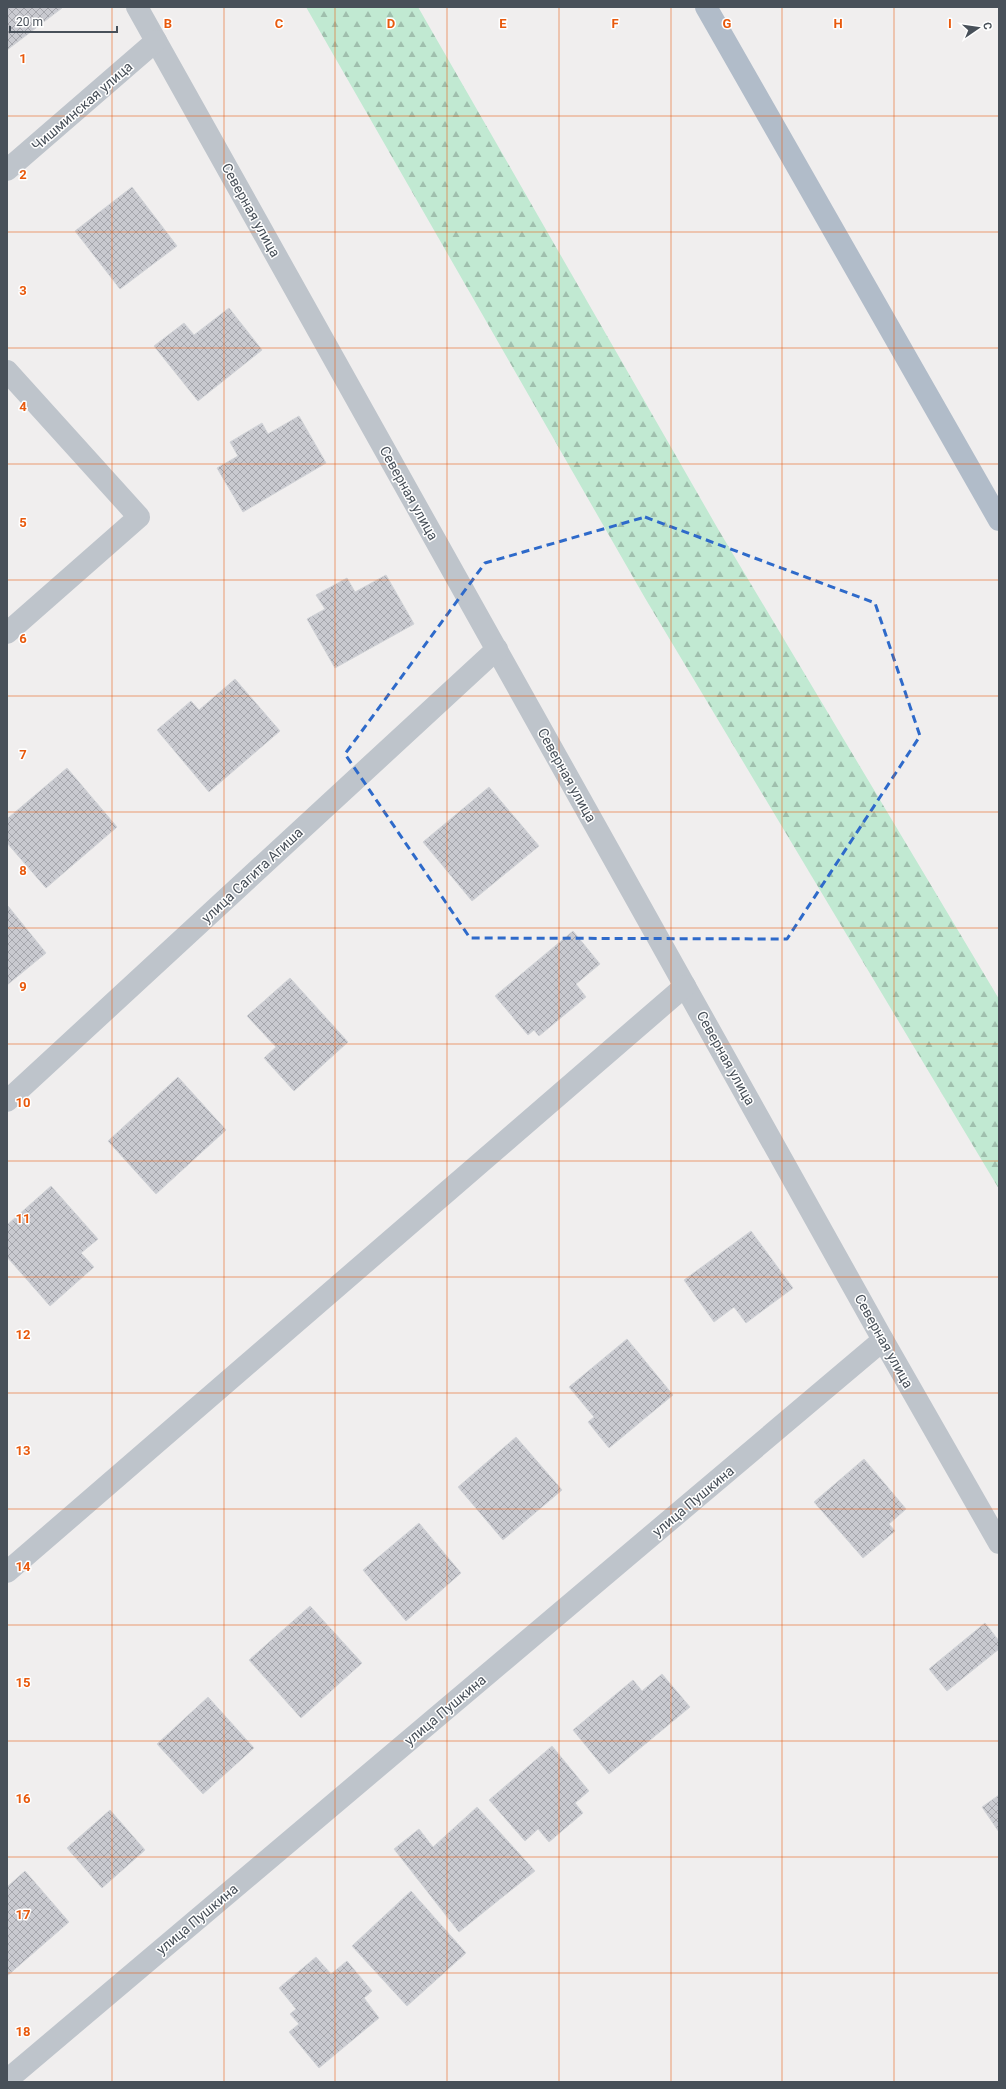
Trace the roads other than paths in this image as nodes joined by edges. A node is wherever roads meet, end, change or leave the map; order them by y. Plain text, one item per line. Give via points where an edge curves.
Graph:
1 (137, 7) edge
2 (706, 7) edge
3 (156, 41) junction
4 (7, 170) edge
5 (7, 371) edge
6 (999, 520) edge
7 (7, 633) edge
8 (497, 650) junction
9 (685, 986) junction
10 (7, 1101) edge
11 (883, 1340) junction
12 (999, 1543) edge
13 (7, 1572) edge
14 (7, 2080) edge

1 - 3 street, Северная улица
2 - 6 main road
3 - 4 street, Чишминская улица
3 - 8 street, Северная улица
5 - 7 street via 139,517
8 - 9 street, Северная улица
8 - 10 street, улица Сагита Агиша
9 - 11 street, Северная улица
9 - 13 street
11 - 12 street, Северная улица
11 - 14 street, улица Пушкина

